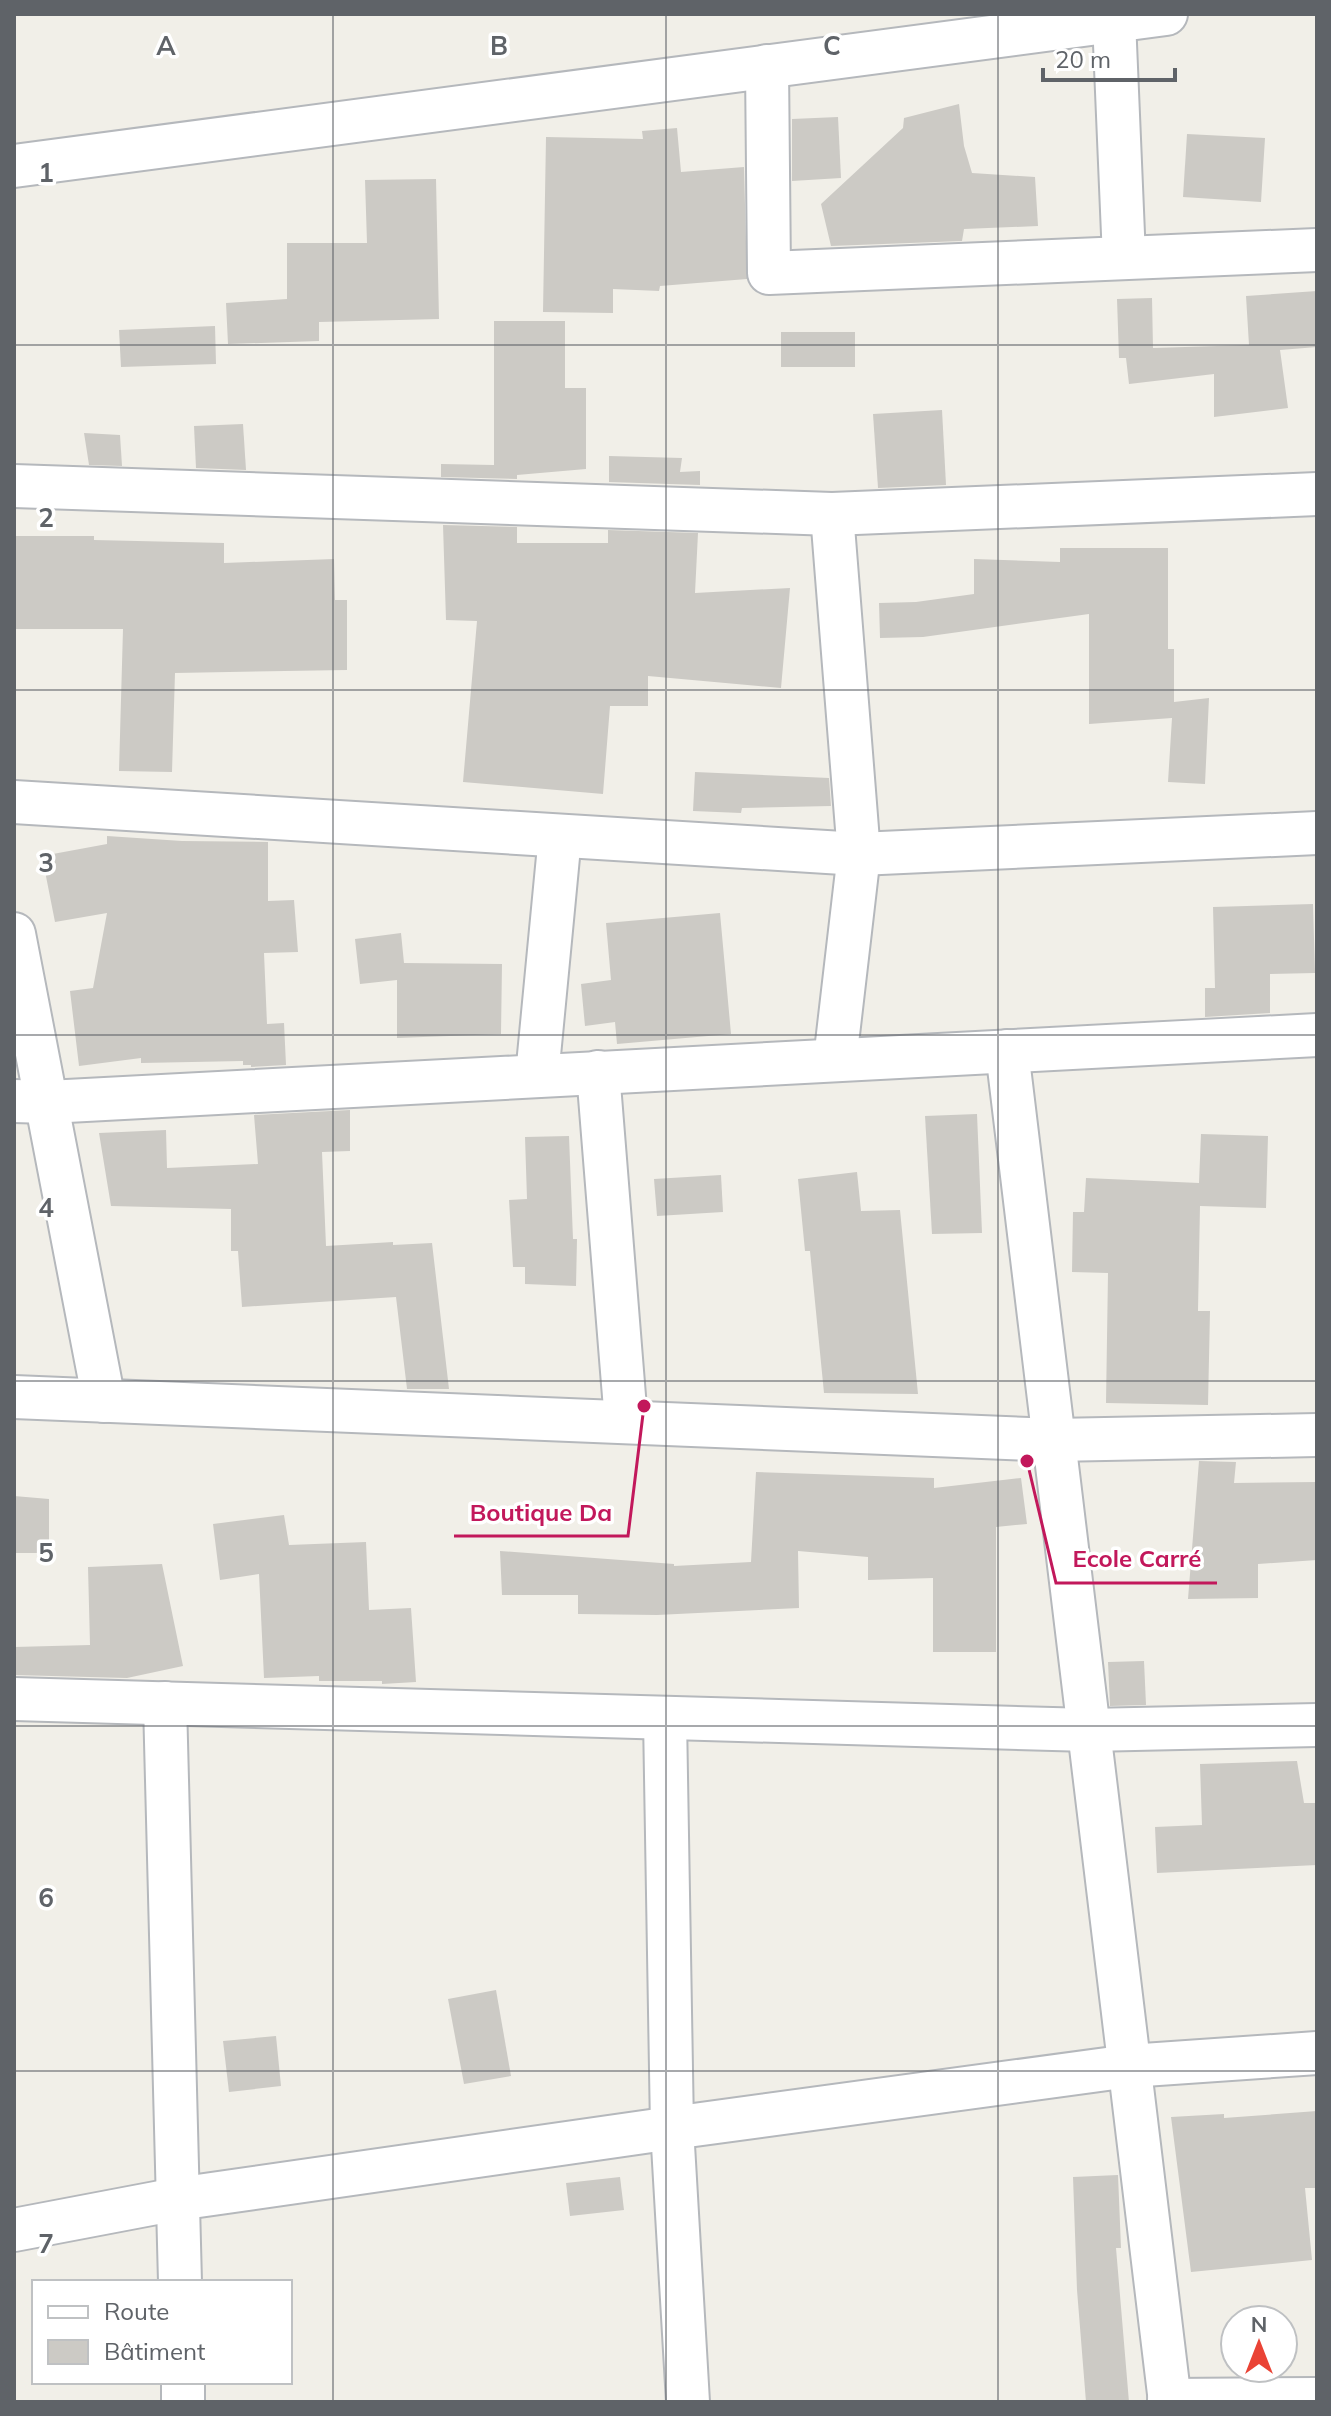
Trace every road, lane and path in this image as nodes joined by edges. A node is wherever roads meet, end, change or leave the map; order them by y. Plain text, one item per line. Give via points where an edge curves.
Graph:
1 (1166, 14) edge
2 (1114, 20) junction
3 (767, 66) junction
4 (14, 166) edge
5 (1317, 250) edge
6 (1124, 258) junction
7 (14, 486) edge
8 (1317, 494) edge
9 (832, 514) junction
10 (14, 802) edge
11 (1317, 833) edge
12 (560, 836) junction
13 (859, 854) junction
14 (14, 934) edge
15 (1317, 1035) edge
16 (1007, 1051) junction
17 (835, 1060) junction
18 (598, 1072) junction
19 (537, 1076) junction
20 (31, 1102) edge
21 (14, 1397) edge
22 (104, 1401) junction
23 (626, 1421) junction
24 (1317, 1435) edge
25 (1054, 1440) junction
26 (14, 1699) edge
27 (165, 1703) junction
28 (665, 1718) junction
29 (1317, 1725) edge
30 (1089, 1730) junction
31 (1317, 2053) edge
32 (1129, 2066) junction
33 (672, 2128) junction
34 (177, 2199) junction
35 (14, 2230) edge
36 (180, 2280) edge
37 (1317, 2399) edge
38 (1170, 2401) edge
39 (688, 2402) edge

1 - 2 street
2 - 3 street
2 - 6 street
3 - 4 street
3 - 6 street via 769,273
5 - 6 street
7 - 9 street
8 - 9 street
9 - 13 street
10 - 12 street
11 - 13 street
12 - 13 street
12 - 19 street
13 - 17 street
14 - 20 street
15 - 16 street
16 - 17 street
16 - 25 street
17 - 18 street
18 - 19 street
18 - 23 street
19 - 20 street
20 - 22 street
21 - 22 street
22 - 23 street
23 - 25 street
24 - 25 street
25 - 30 street
26 - 27 street
27 - 28 street
27 - 34 street
28 - 30 street
28 - 33 street
29 - 30 street
30 - 32 street
31 - 32 street
32 - 33 street
32 - 38 street
33 - 34 street
33 - 39 street
34 - 35 street
34 - 36 street
37 - 38 street

